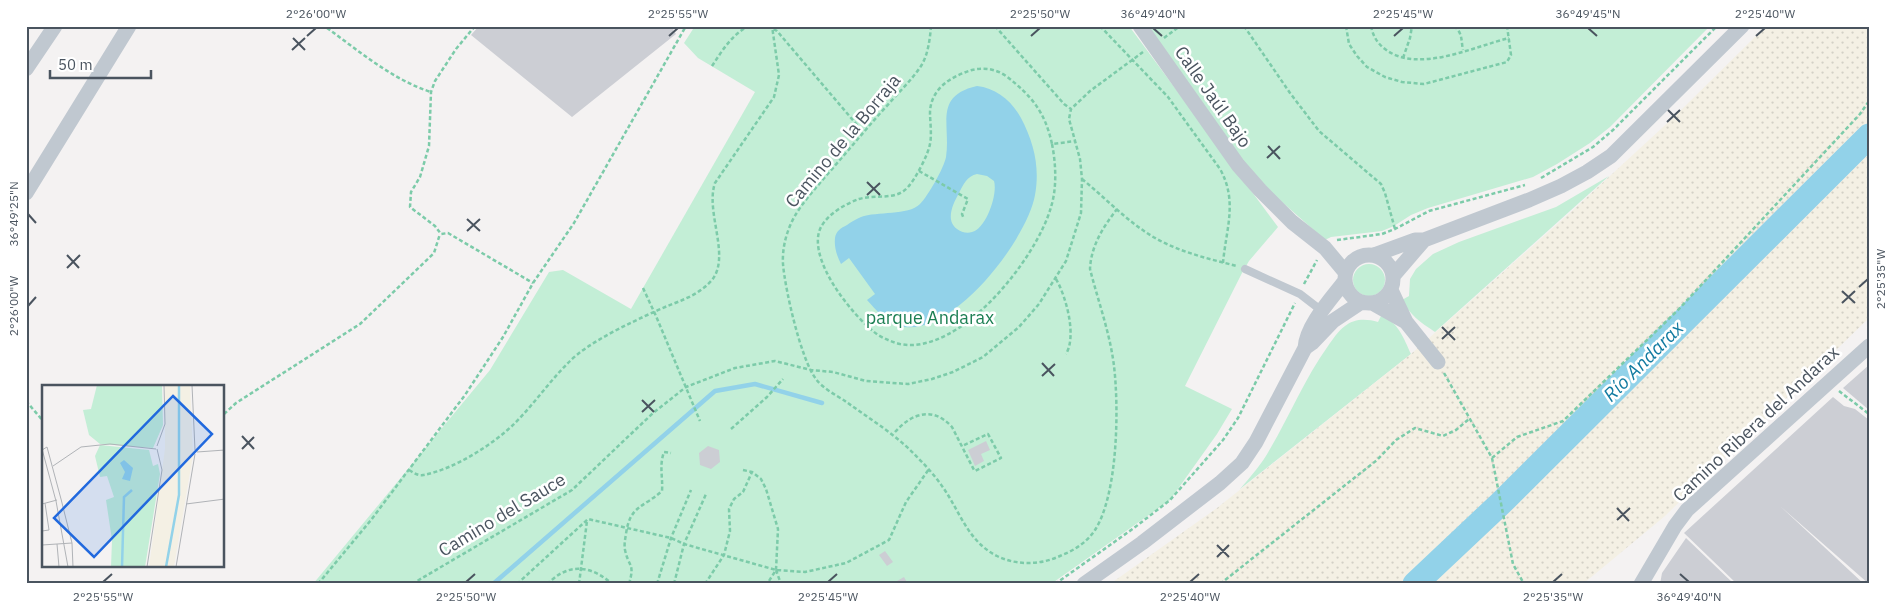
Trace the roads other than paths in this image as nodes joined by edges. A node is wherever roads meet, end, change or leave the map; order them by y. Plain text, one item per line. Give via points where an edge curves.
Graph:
1 (55, 26) edge
2 (129, 26) edge
3 (1140, 26) edge
4 (1742, 26) edge
5 (26, 69) edge
6 (26, 193) edge
7 (1424, 240) junction
8 (1325, 248) junction
9 (1374, 255) junction
10 (1356, 259) junction
11 (1245, 268) road end
12 (1345, 277) junction
13 (1392, 283) junction
14 (1367, 303) junction
15 (1322, 311) junction
16 (1406, 322) junction
17 (1869, 346) edge
18 (1305, 348) junction
19 (1438, 362) road end
20 (1084, 584) edge
21 (1641, 584) edge

1 - 5 street
2 - 6 street
3 - 8 street, Calle Jaúl Bajo via 1238,165 1292,222
4 - 7 street via 1611,156 1530,200
7 - 9 street via 1415,240
7 - 13 street
8 - 10 street, Calle Jaúl Bajo
8 - 12 street, Calle Jaúl Bajo
9 - 10 street
9 - 13 street via 1390,267
10 - 12 street via 1349,265
11 - 15 lane via 1300,294
12 - 14 street via 1347,291 1352,298
12 - 15 street
13 - 14 street via 1384,299
13 - 16 street
14 - 16 street
14 - 18 street via 1333,321
15 - 18 street via 1305,339
16 - 19 street
17 - 21 street, Camino Ribera del Andarax via 1687,510
18 - 20 street via 1242,463 1142,543

